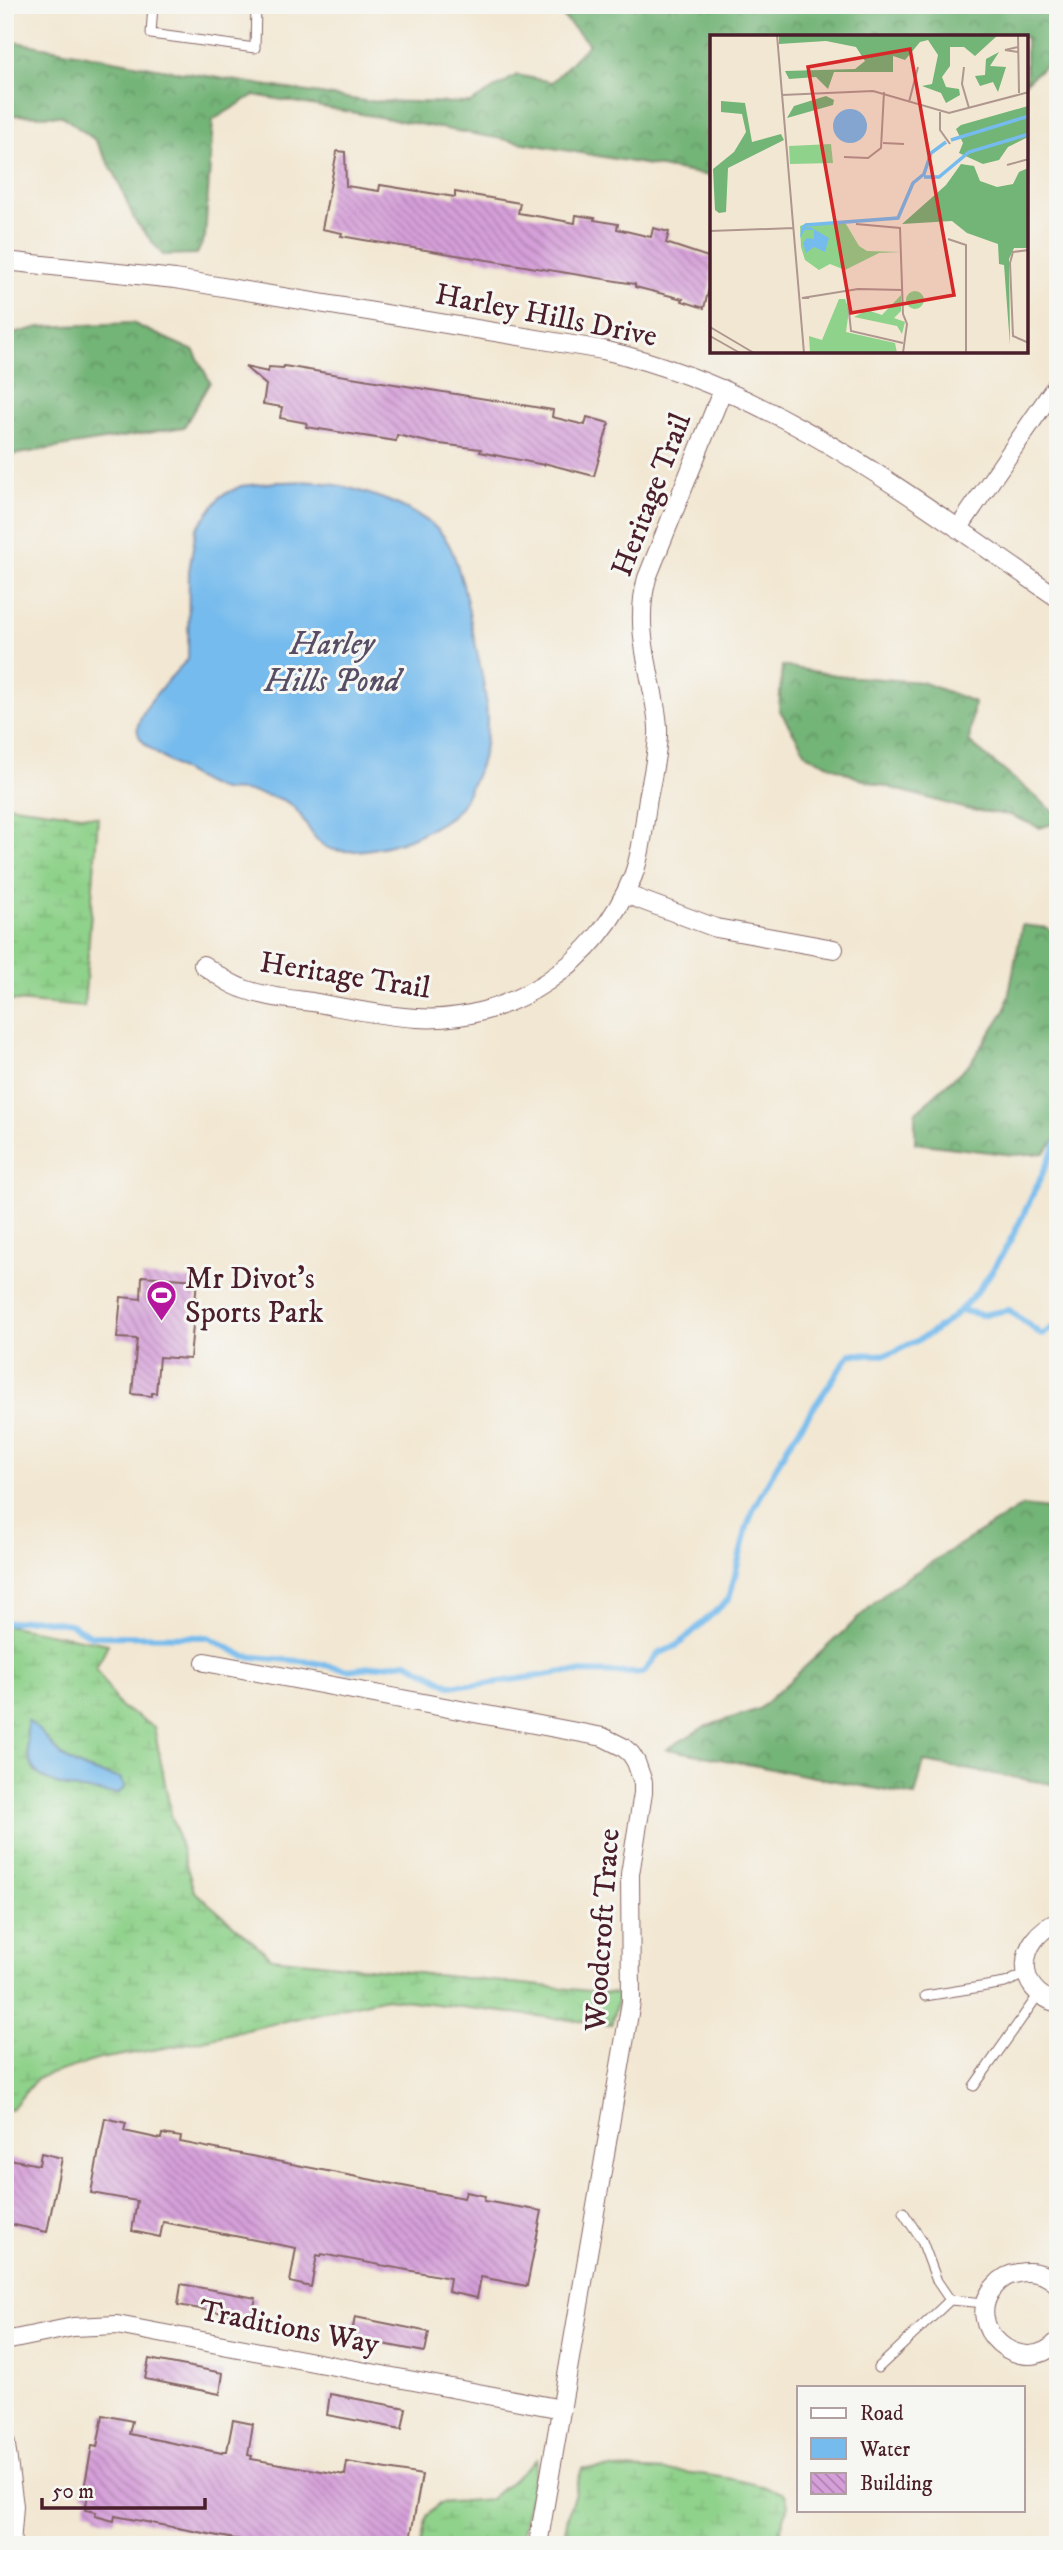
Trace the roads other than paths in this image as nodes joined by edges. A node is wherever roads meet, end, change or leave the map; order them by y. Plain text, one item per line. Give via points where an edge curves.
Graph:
1 (153, 5) edge
2 (256, 5) edge
3 (5, 261) edge
4 (1058, 383) edge
5 (723, 389) junction
6 (958, 530) junction
7 (1058, 598) edge
8 (625, 894) junction
9 (834, 949) dead end
10 (204, 965) dead end
11 (205, 1662) dead end
12 (1058, 1922) edge
13 (1027, 1973) junction
14 (1040, 1994) junction
15 (925, 1996) dead end
16 (1058, 2003) edge
17 (974, 2086) dead end
18 (903, 2212) dead end
19 (1056, 2280) edge
20 (950, 2301) junction
21 (986, 2303) junction
22 (5, 2341) edge
23 (1058, 2341) edge
24 (878, 2368) dead end
25 (562, 2409) junction
26 (5, 2438) edge
27 (11, 2545) edge
28 (538, 2545) edge

1 - 2 lane via 151,34 255,48
3 - 5 street, Harley Hills Drive via 175,279 603,349
4 - 6 street
5 - 6 street, Harley Hills Drive via 834,445
5 - 8 street, Heritage Trail via 642,597 641,632 658,736 637,862
6 - 7 street, Harley Hills Drive
8 - 9 street via 716,928
8 - 10 street, Heritage Trail via 590,944 562,972 531,992 469,1014 408,1018 254,993
11 - 25 street, Woodcroft Trace via 603,1737 623,1747 636,1762 643,1793 630,1874 631,2002
12 - 13 street via 1036,1935 1029,1947
13 - 14 street
13 - 15 lane via 1005,1983
14 - 16 street
14 - 17 lane
18 - 20 lane
19 - 21 street via 1040,2273 1013,2273 1000,2280
20 - 21 lane
20 - 24 lane
21 - 23 street via 988,2329 1005,2349 1030,2355 1044,2352
22 - 25 street, Traditions Way via 73,2327 117,2325
25 - 28 street, Woodcroft Trace
26 - 27 street via 13,2506

